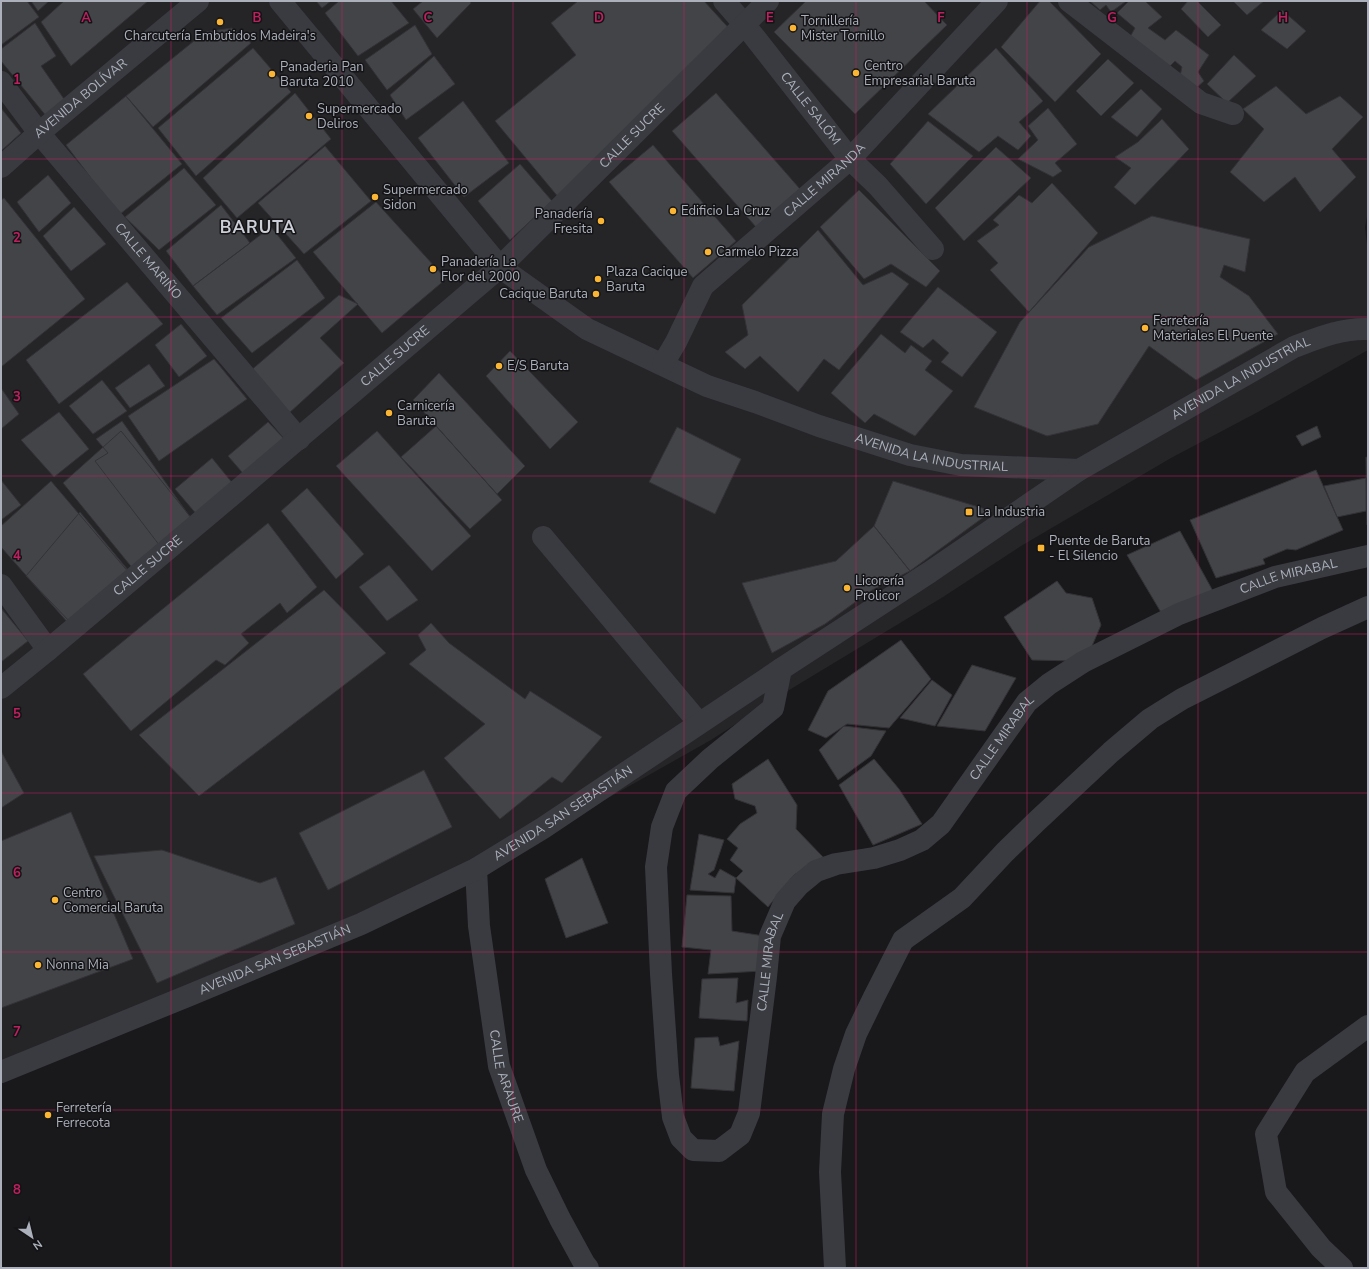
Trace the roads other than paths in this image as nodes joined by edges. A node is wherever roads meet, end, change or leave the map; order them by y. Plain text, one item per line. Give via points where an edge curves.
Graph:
1 (198, 1) edge
2 (280, 1) edge
3 (724, 1) edge
4 (768, 1) edge
5 (998, 1) edge
6 (1069, 1) edge
7 (745, 25) junction
8 (1, 82) edge
9 (1233, 114) dead end
10 (39, 132) junction
11 (850, 159) junction
12 (1, 167) edge
13 (933, 249) dead end
14 (500, 268) junction
15 (1368, 329) edge
16 (662, 364) junction
17 (299, 439) junction
18 (1079, 470) junction
19 (543, 537) dead end
20 (1368, 556) edge
21 (1, 585) edge
22 (1368, 607) edge
23 (48, 650) junction
24 (781, 669) junction
25 (1, 688) edge
26 (699, 723) junction
27 (476, 869) junction
28 (1368, 1026) edge
29 (1, 1072) edge
30 (588, 1268) edge
31 (835, 1268) edge
32 (1342, 1268) edge

1 - 10 street, AVENIDA BOLÍVAR
2 - 14 street, AVENIDA LA INDUSTRIAL
3 - 7 street, CALLE SALÓM
4 - 7 street, CALLE SUCRE
5 - 11 street, CALLE MIRANDA
6 - 9 street via 1201,103
7 - 11 street, CALLE SALÓM
7 - 14 street, CALLE SUCRE
8 - 10 street, CALLE MARIÑO
10 - 12 street, AVENIDA BOLÍVAR
10 - 17 street, CALLE MARIÑO
11 - 13 street, CALLE SALÓM via 878,186
11 - 16 street, CALLE MIRANDA via 703,286 676,342
14 - 16 street, AVENIDA LA INDUSTRIAL via 587,329
14 - 17 street, CALLE SUCRE
15 - 18 street, AVENIDA LA INDUSTRIAL via 1358,328 1324,336 1294,347
16 - 18 street, AVENIDA LA INDUSTRIAL via 707,386 910,455 961,465
17 - 23 street, CALLE SUCRE
18 - 24 street, AVENIDA SAN SEBASTIÁN via 930,572
19 - 26 street
20 - 24 street, CALLE MIRABAL via 1275,577 1179,614 1083,662 1026,702 941,824 922,840 874,858 836,864 816,871 799,885 785,901 770,936 749,1113 740,1136 719,1151 693,1150 681,1138 673,1117 668,1076 656,867 662,827 676,791 710,759 773,708
21 - 23 street
22 - 31 street via 1182,699 1150,719 1021,836 962,898 903,940 856,1034 832,1114 830,1172
23 - 25 street, CALLE SUCRE
24 - 26 street, AVENIDA SAN SEBASTIÁN
26 - 27 street, AVENIDA SAN SEBASTIÁN via 543,828
27 - 29 street, AVENIDA SAN SEBASTIÁN via 361,924
27 - 30 street, CALLE ARAURE via 479,926 499,1066 536,1170
28 - 32 street via 1304,1072 1266,1134 1276,1192 1321,1248

